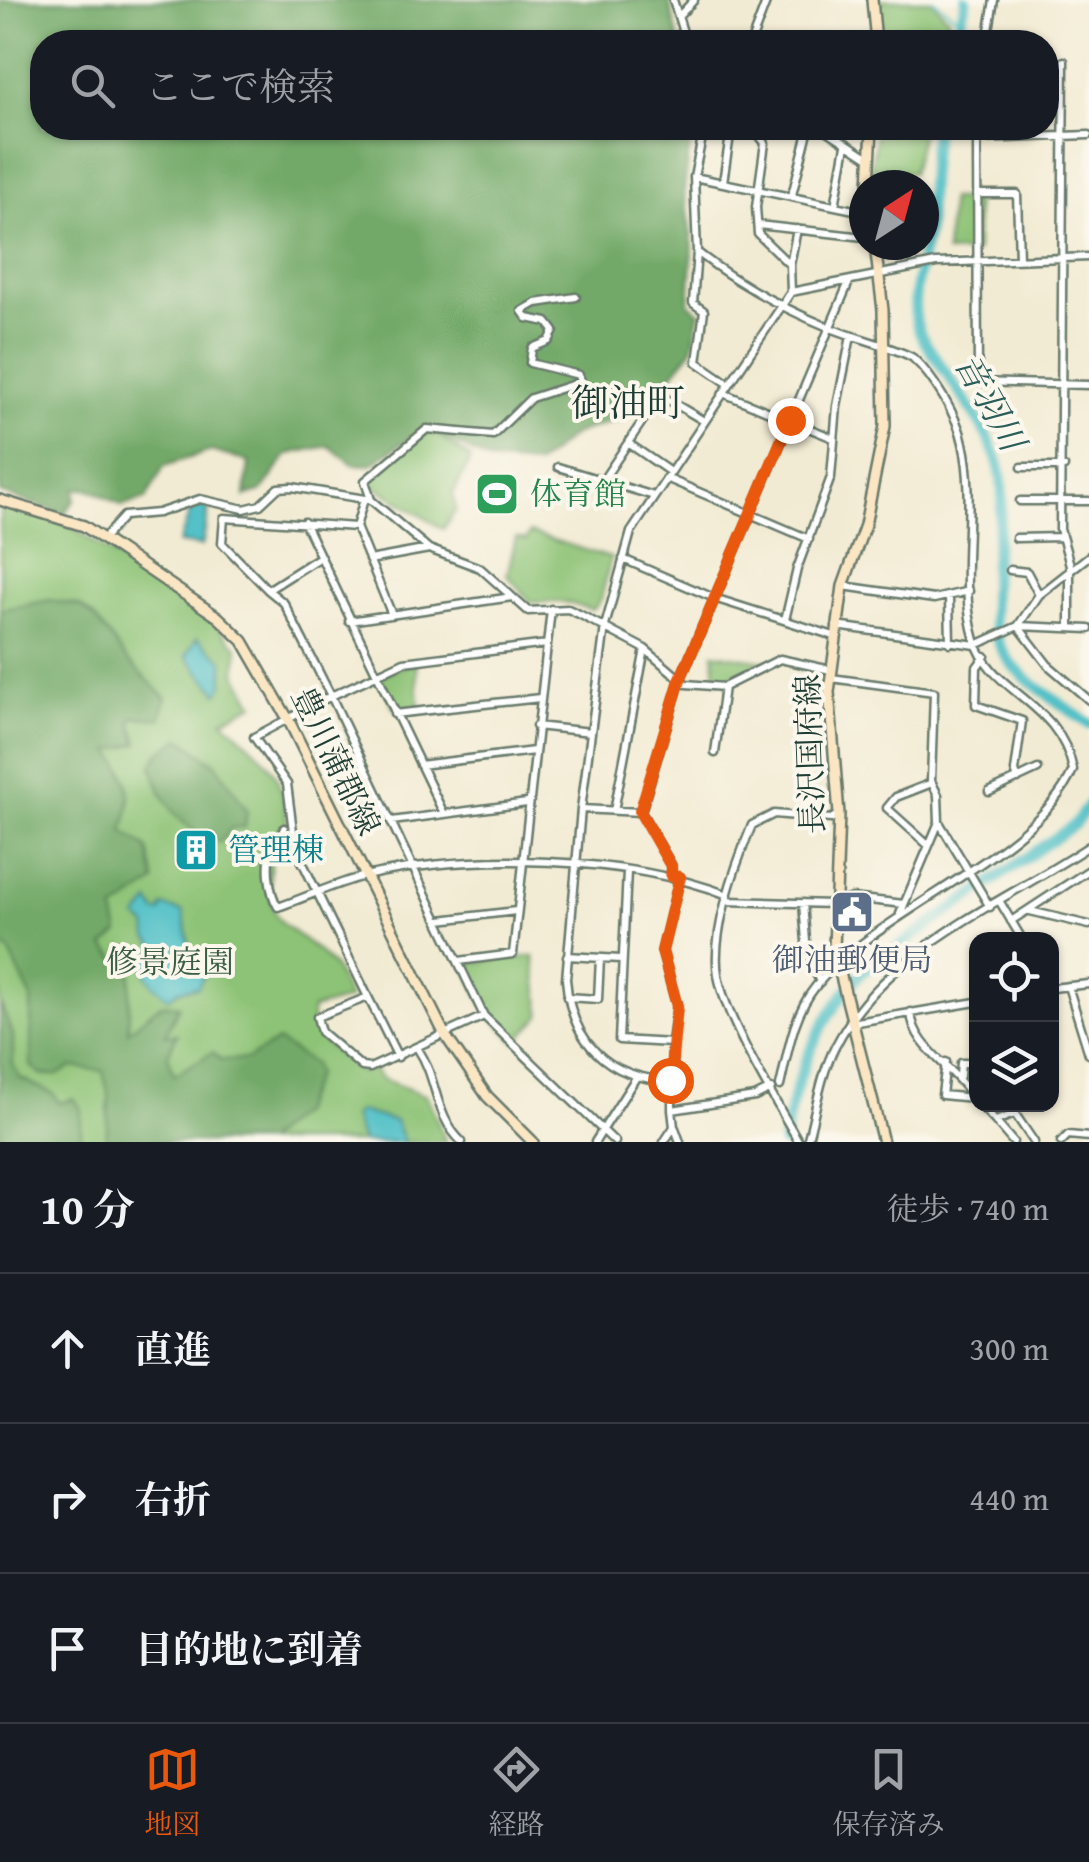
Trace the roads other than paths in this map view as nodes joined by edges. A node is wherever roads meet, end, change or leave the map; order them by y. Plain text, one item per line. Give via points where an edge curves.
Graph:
1 (673, 0) edge
2 (694, 0) edge
3 (767, 0) edge
4 (872, 0) edge
5 (994, 0) edge
6 (679, 16) junction
7 (683, 30) edge
8 (756, 30) edge
9 (875, 30) edge
10 (989, 30) edge
11 (1064, 61) dead end
12 (1089, 135) edge
13 (1059, 136) edge
14 (1064, 136) junction
15 (702, 140) edge
16 (729, 140) edge
17 (763, 140) edge
18 (806, 140) edge
19 (838, 140) edge
20 (871, 140) edge
21 (977, 140) edge
22 (846, 146) junction
23 (869, 158) junction
24 (869, 170) edge
25 (694, 177) junction
26 (723, 182) junction
27 (758, 189) junction
28 (977, 194) junction
29 (792, 195) junction
30 (835, 206) junction
31 (849, 209) edge
32 (758, 225) junction
33 (796, 229) junction
34 (849, 234) edge
35 (696, 252) junction
36 (1065, 257) junction
37 (1089, 257) edge
38 (1019, 258) junction
39 (878, 260) edge
40 (978, 260) junction
41 (790, 265) junction
42 (880, 274) junction
43 (849, 282) junction
44 (791, 292) junction
45 (576, 297) dead end
46 (780, 306) junction
47 (830, 328) junction
48 (850, 336) junction
49 (882, 348) junction
50 (729, 384) junction
51 (1089, 384) edge
52 (1064, 385) junction
53 (723, 392) junction
54 (704, 420) junction
55 (790, 420) junction
56 (832, 438) junction
57 (628, 443) junction
58 (558, 466) dead end
59 (1022, 467) dead end
60 (1064, 467) junction
61 (668, 475) junction
62 (603, 480) junction
63 (654, 496) junction
64 (0, 500) edge
65 (368, 500) junction
66 (1020, 501) dead end
67 (1062, 501) junction
68 (1089, 502) edge
69 (750, 514) junction
70 (304, 522) junction
71 (356, 527) junction
72 (1016, 538) dead end
73 (1061, 538) junction
74 (103, 539) junction
75 (809, 539) junction
76 (429, 549) junction
77 (1089, 556) edge
78 (320, 558) junction
79 (369, 560) junction
80 (623, 560) junction
81 (1010, 570) dead end
82 (1070, 571) junction
83 (843, 586) junction
84 (268, 590) junction
85 (969, 591) junction
86 (1039, 595) junction
87 (514, 597) junction
88 (714, 598) junction
89 (949, 598) junction
90 (551, 609) junction
91 (392, 615) junction
92 (785, 620) junction
93 (348, 621) junction
94 (605, 626) junction
95 (1016, 626) junction
96 (1070, 628) junction
97 (1089, 628) edge
98 (835, 631) junction
99 (950, 643) junction
100 (547, 644) junction
101 (978, 644) junction
102 (645, 649) junction
103 (985, 656) junction
104 (830, 674) junction
105 (375, 675) junction
106 (680, 680) junction
107 (724, 687) junction
108 (332, 696) junction
109 (540, 698) junction
110 (1089, 700) edge
111 (394, 714) junction
112 (288, 719) junction
113 (536, 726) junction
114 (591, 732) junction
115 (534, 751) junction
116 (715, 753) dead end
117 (420, 766) junction
118 (1038, 769) dead end
119 (1018, 779) junction
120 (932, 784) junction
121 (990, 792) dead end
122 (527, 803) junction
123 (581, 809) junction
124 (614, 811) junction
125 (640, 812) junction
126 (444, 814) junction
127 (839, 814) junction
128 (392, 820) junction
129 (939, 822) junction
130 (284, 828) dead end
131 (929, 845) junction
132 (1089, 846) edge
133 (521, 860) junction
134 (575, 864) junction
135 (417, 870) junction
136 (1089, 870) edge
137 (627, 871) junction
138 (971, 871) junction
139 (365, 876) junction
140 (676, 876) junction
141 (317, 894) junction
142 (727, 898) junction
143 (1000, 902) junction
144 (804, 903) junction
145 (833, 904) junction
146 (904, 904) junction
147 (990, 906) junction
148 (516, 910) junction
149 (1028, 910) junction
150 (899, 918) junction
151 (440, 920) junction
152 (1012, 921) junction
153 (1089, 925) edge
154 (1018, 932) edge
155 (568, 956) junction
156 (600, 958) junction
157 (620, 959) junction
158 (458, 961) junction
159 (837, 967) junction
160 (820, 982) junction
161 (1089, 984) edge
162 (1068, 986) junction
163 (1059, 987) edge
164 (368, 997) junction
165 (567, 997) junction
166 (969, 1003) edge
167 (911, 1012) junction
168 (484, 1016) junction
169 (851, 1020) junction
170 (444, 1036) junction
171 (672, 1043) junction
172 (418, 1048) junction
173 (1089, 1054) edge
174 (398, 1057) junction
175 (946, 1062) junction
176 (969, 1063) edge
177 (961, 1077) junction
178 (635, 1079) junction
179 (670, 1080) junction
180 (775, 1088) junction
181 (969, 1090) edge
182 (969, 1101) edge
183 (672, 1110) junction
184 (986, 1112) edge
185 (1010, 1112) edge
186 (1017, 1112) edge
187 (995, 1121) junction
188 (674, 1127) junction
189 (602, 1132) junction
190 (1089, 1137) edge
191 (462, 1142) edge
192 (534, 1142) edge
193 (595, 1142) edge
194 (615, 1142) edge
195 (664, 1142) edge
196 (680, 1142) edge
197 (799, 1142) edge
198 (807, 1142) edge
199 (883, 1142) edge
200 (1013, 1142) edge
201 (1034, 1142) edge
202 (1061, 1142) edge

1 - 6 street
2 - 6 street
3 - 8 street
4 - 9 main road
5 - 10 street
6 - 7 street
11 - 14 street
12 - 14 street
13 - 14 street
14 - 36 street
15 - 25 street
16 - 26 street
17 - 27 street
18 - 29 street
19 - 22 street
20 - 23 main road
21 - 28 street
22 - 23 street
22 - 30 street
23 - 24 main road
25 - 26 street
25 - 35 street
26 - 27 street
27 - 29 street
27 - 32 street
28 - 38 street via 1017,194
28 - 40 street
29 - 30 street
30 - 31 street
32 - 33 street
32 - 41 street via 758,234
33 - 34 street
33 - 41 street
35 - 46 street
35 - 50 street via 693,303 704,310 698,362
36 - 37 street
36 - 38 street
36 - 52 street
38 - 40 street
39 - 42 main road, 長沢国府線
40 - 42 street
40 - 52 street via 978,382
41 - 44 street
42 - 43 street
42 - 49 main road, 長沢国府線
43 - 44 street
43 - 47 street
44 - 46 street
45 - 65 street via 522,311 554,331 532,348 530,363 580,375 581,382 531,398 492,434 417,432 364,481
46 - 47 street
46 - 50 street
47 - 48 street
47 - 55 street
48 - 49 street
48 - 56 street
49 - 83 main road, 長沢国府線 via 884,426 865,525
49 - 85 street via 912,358 956,422 971,522
50 - 53 street
51 - 52 street
52 - 60 street
53 - 54 street
53 - 55 street
54 - 57 street via 664,393
54 - 61 street
55 - 56 street
55 - 69 street
56 - 75 street via 831,476
57 - 61 street
57 - 62 street
58 - 62 street
59 - 60 street
60 - 67 street
61 - 63 street
61 - 69 street
62 - 63 street
63 - 80 street via 631,532
64 - 74 main road, 豊川蒲郡線 via 64,517
65 - 71 street
65 - 74 street via 292,487 244,509 200,499 124,516
65 - 76 street
66 - 67 street
67 - 68 street
67 - 73 street
69 - 75 street
69 - 88 street
70 - 71 street
70 - 78 street
70 - 84 street via 224,518 222,542
71 - 79 street
72 - 73 street
73 - 82 street
74 - 112 main road, 豊川蒲郡線 via 229,627 253,653
75 - 92 street
76 - 79 street
76 - 87 street via 480,568
77 - 82 street
78 - 84 street
78 - 93 street
79 - 91 street
80 - 88 street
80 - 94 street
81 - 86 street via 1027,572
82 - 86 street
82 - 96 street
83 - 89 street
83 - 98 main road, 長沢国府線
84 - 108 street via 284,603
85 - 89 street
85 - 101 street
86 - 95 street
87 - 90 street via 528,611
87 - 91 street
88 - 92 street
88 - 106 street
89 - 99 street
90 - 94 street via 568,609
90 - 100 street
91 - 93 street
92 - 98 street
93 - 105 street
94 - 102 street
94 - 114 street
95 - 96 street
95 - 101 street
95 - 110 street
96 - 97 street
98 - 99 street
98 - 104 main road, 長沢国府線
99 - 101 street
100 - 105 street via 404,662
100 - 109 street
101 - 103 street
102 - 106 street
102 - 124 street
103 - 119 street via 977,667 976,705 1022,720
103 - 138 street via 1057,726 1074,770 1064,793
104 - 107 street via 780,659
104 - 120 street via 934,692
104 - 127 main road, 長沢国府線
105 - 108 street
105 - 111 street
106 - 107 street
106 - 125 street
107 - 116 street
108 - 112 street
108 - 128 street
109 - 111 street
109 - 113 street
111 - 117 street
112 - 139 main road, 豊川蒲郡線
112 - 141 street via 254,742 286,784 295,847
113 - 114 street
113 - 115 street
114 - 123 street
115 - 117 street
115 - 122 street
117 - 126 street
118 - 119 street
119 - 121 street
120 - 129 street
120 - 131 street via 896,797 887,808
122 - 126 street
122 - 133 street
123 - 124 street
123 - 134 street
124 - 125 street
125 - 140 street
126 - 128 street
127 - 142 street via 774,814 752,824
127 - 145 main road, 長沢国府線
128 - 135 street
129 - 131 street
129 - 138 street
130 - 141 street via 272,850 274,902 278,907
131 - 146 street
132 - 143 street
133 - 134 street
133 - 135 street
133 - 148 street
134 - 137 street
134 - 155 street
135 - 139 street
135 - 151 street
136 - 149 street
137 - 140 street
137 - 157 street
138 - 147 street
138 - 150 street
139 - 141 street
139 - 170 main road, 豊川蒲郡線
140 - 142 street
140 - 171 street via 662,951 677,1006
141 - 164 street
142 - 144 street
142 - 180 street via 718,974
143 - 147 street
143 - 152 street
144 - 145 street
144 - 160 street via 807,954
145 - 146 street via 852,898
145 - 159 main road, 長沢国府線
146 - 150 street
147 - 169 street via 892,973
148 - 151 street
148 - 158 street via 513,954
149 - 152 street
149 - 153 street
150 - 159 street
151 - 158 street
152 - 154 street
155 - 156 street
155 - 165 street
156 - 157 street
156 - 165 street via 598,999
157 - 171 street via 617,1037
158 - 168 street
159 - 160 street
159 - 169 main road, 長沢国府線
160 - 180 street via 792,1032
161 - 162 street
162 - 163 street
162 - 173 street
164 - 174 street
164 - 174 street via 317,1017 316,1025 362,1066
165 - 178 street via 588,1043
166 - 167 street
167 - 169 street
167 - 175 street via 916,1036
168 - 170 street
168 - 189 street
169 - 198 street via 824,1076
169 - 199 main road, 長沢国府線
170 - 172 street
170 - 192 main road, 豊川蒲郡線 via 487,1096
171 - 179 street
172 - 174 street
172 - 191 street via 431,1069 446,1127
175 - 177 street
175 - 182 street via 942,1095
176 - 177 street via 961,1063
177 - 181 street
178 - 179 street
178 - 189 street
179 - 183 street
180 - 183 street
180 - 197 street
183 - 188 street
184 - 187 street
185 - 187 street
186 - 201 street
187 - 200 street
188 - 195 street
188 - 196 street
189 - 193 street
189 - 194 street
190 - 202 street via 1068,1134

